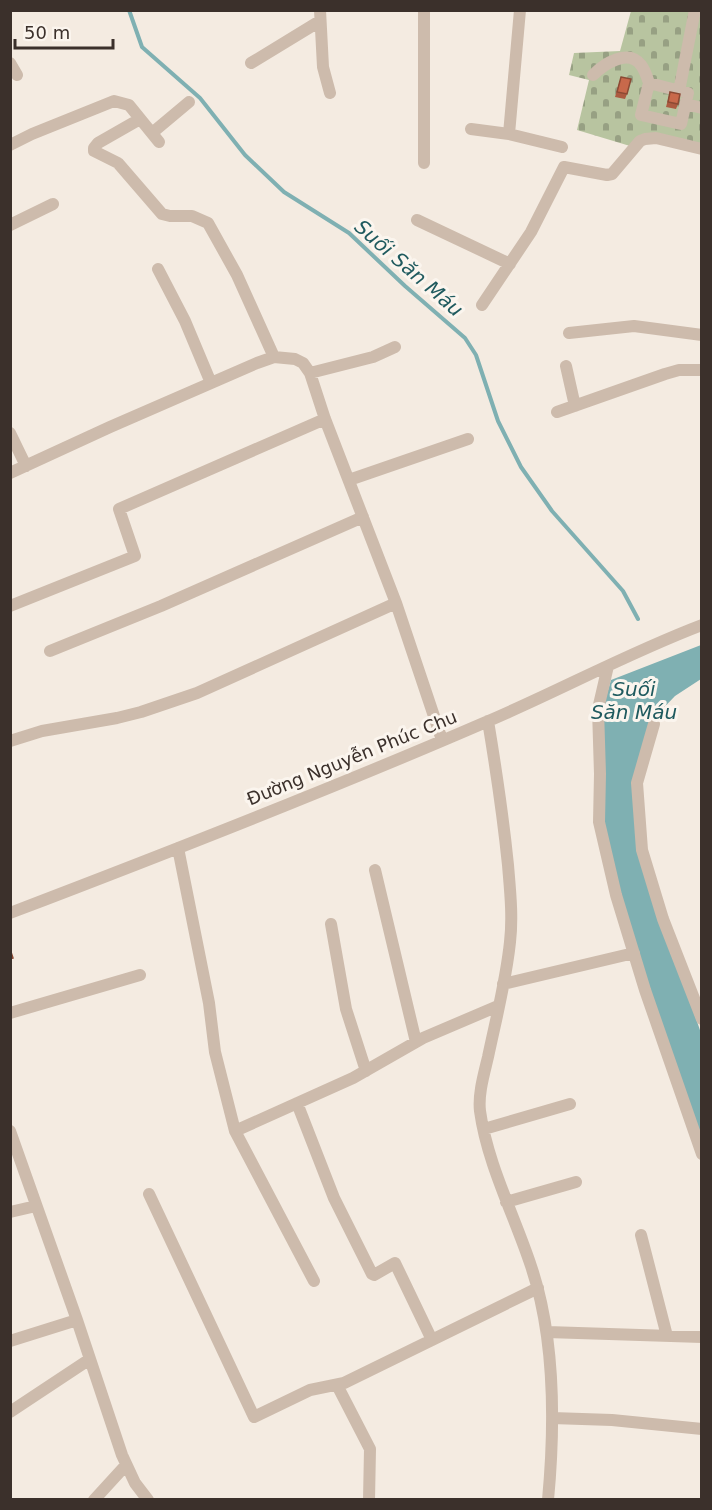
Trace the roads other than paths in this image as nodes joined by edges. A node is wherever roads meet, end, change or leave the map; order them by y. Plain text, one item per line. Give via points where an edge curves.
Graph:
1 (424, 10) edge
2 (520, 10) edge
3 (699, 11) edge
4 (320, 16) edge
5 (10, 63) edge
6 (251, 63) dead end
7 (17, 75) dead end
8 (593, 75) dead end
9 (649, 83) junction
10 (679, 91) junction
11 (330, 93) dead end
12 (189, 102) dead end
13 (686, 104) junction
14 (702, 108) edge
15 (140, 119) junction
16 (471, 129) dead end
17 (509, 134) junction
18 (10, 145) edge
19 (562, 147) dead end
20 (702, 148) edge
21 (424, 163) dead end
22 (53, 204) dead end
23 (417, 220) dead end
24 (10, 225) edge
25 (510, 264) junction
26 (158, 269) dead end
27 (482, 305) dead end
28 (569, 333) dead end
29 (702, 334) edge
30 (395, 347) dead end
31 (274, 357) junction
32 (566, 366) dead end
33 (702, 370) edge
34 (310, 373) junction
35 (211, 383) junction
36 (575, 406) junction
37 (557, 412) dead end
38 (325, 418) junction
39 (10, 433) edge
40 (468, 439) dead end
41 (26, 466) junction
42 (10, 473) edge
43 (349, 480) junction
44 (363, 517) junction
45 (396, 603) junction
46 (10, 606) edge
47 (702, 625) edge
48 (50, 651) dead end
49 (608, 666) junction
50 (488, 721) junction
51 (654, 724) dead end
52 (442, 740) junction
53 (10, 741) edge
54 (178, 848) junction
55 (375, 870) dead end
56 (10, 913) edge
57 (331, 924) dead end
58 (634, 953) junction
59 (140, 975) dead end
60 (503, 984) junction
61 (498, 1006) junction
62 (10, 1013) edge
63 (702, 1019) edge
64 (416, 1042) junction
65 (366, 1071) junction
66 (297, 1103) junction
67 (570, 1104) dead end
68 (484, 1129) junction
69 (10, 1131) edge
70 (235, 1131) junction
71 (702, 1154) edge
72 (576, 1182) dead end
73 (149, 1194) dead end
74 (506, 1202) junction
75 (36, 1206) junction
76 (10, 1212) edge
77 (641, 1235) dead end
78 (314, 1281) dead end
79 (538, 1288) junction
80 (77, 1320) junction
81 (547, 1332) junction
82 (667, 1336) junction
83 (702, 1337) edge
84 (432, 1340) junction
85 (10, 1341) edge
86 (90, 1359) junction
87 (337, 1385) junction
88 (10, 1412) edge
89 (552, 1418) junction
90 (702, 1429) edge
91 (126, 1465) junction
92 (94, 1500) edge
93 (148, 1500) edge
94 (369, 1500) edge
95 (548, 1500) edge

1 - 21 street
2 - 17 street
3 - 10 street
4 - 6 street
4 - 11 street via 323,67
5 - 7 street
8 - 9 street via 615,59 630,59 642,66
9 - 10 street
9 - 13 street via 641,115 681,124
10 - 13 street via 688,93
12 - 15 street via 156,137
13 - 14 street
15 - 18 street via 129,105 114,101
15 - 31 street via 98,143 94,151 118,163 162,214 192,216 208,223 237,275
16 - 17 street
17 - 19 street
20 - 25 street via 649,138 640,141 612,174 564,167
22 - 24 street
23 - 25 street
25 - 27 street
26 - 35 street
28 - 29 street via 634,326
30 - 34 street via 374,357
31 - 34 street via 295,359
31 - 35 street
32 - 36 street
33 - 36 street via 679,370
34 - 38 street
35 - 41 street
36 - 37 street
38 - 43 street
38 - 46 street via 118,509 135,556
39 - 41 street
40 - 43 street
41 - 42 street
43 - 44 street
44 - 45 street
44 - 48 street
45 - 52 street
45 - 53 street via 197,693 141,712 42,730
47 - 49 street, Đường Nguyễn Phúc Chu
49 - 50 street, Đường Nguyễn Phúc Chu
49 - 58 street via 598,709 598,822
50 - 52 street, Đường Nguyễn Phúc Chu
50 - 60 street via 511,898 511,933
51 - 63 street via 637,783 642,850 663,919
52 - 54 street, Đường Nguyễn Phúc Chu
54 - 56 street, Đường Nguyễn Phúc Chu
54 - 70 street via 215,1052
55 - 64 street
57 - 65 street via 346,1009
58 - 60 street
58 - 71 street
59 - 62 street
60 - 61 street
61 - 64 street
61 - 68 street via 480,1098
64 - 65 street
65 - 66 street
66 - 70 street
66 - 84 street via 334,1198 372,1274 395,1263
67 - 68 street
68 - 74 street
69 - 75 street
70 - 78 street
72 - 74 street
73 - 87 street via 254,1417 310,1390
74 - 79 street
75 - 76 street
75 - 80 street
77 - 82 street
79 - 81 street
79 - 84 street
80 - 85 street
80 - 86 street
81 - 82 street
81 - 89 street
82 - 83 street
84 - 87 street
86 - 88 street
86 - 91 street
87 - 94 street via 370,1449
89 - 90 street
89 - 95 street
91 - 92 street
91 - 93 street

